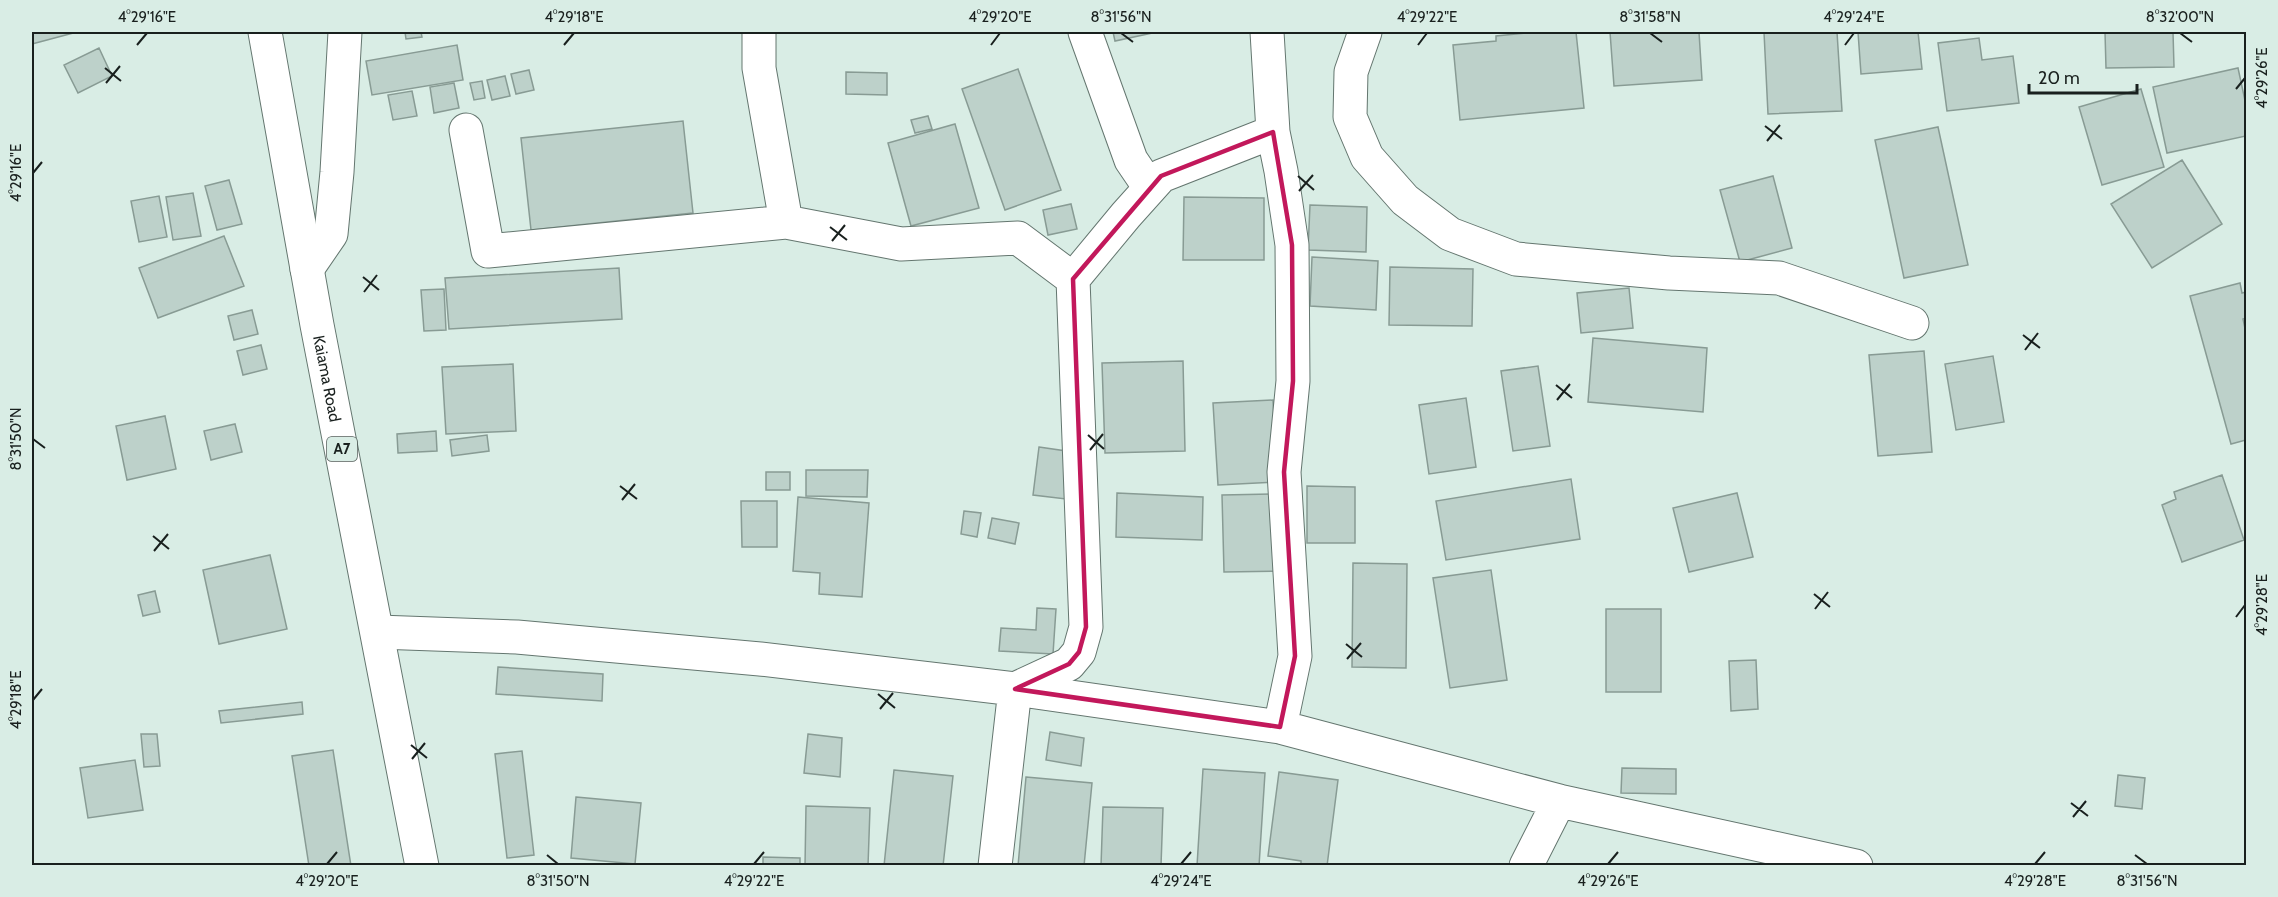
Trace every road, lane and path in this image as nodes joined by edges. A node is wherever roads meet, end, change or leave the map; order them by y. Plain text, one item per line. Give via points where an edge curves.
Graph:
1 (265, 32) edge
2 (345, 32) edge
3 (759, 32) edge
4 (1086, 32) edge
5 (1267, 32) edge
6 (1365, 32) edge
7 (466, 130) dead end
8 (1273, 132) junction
9 (1150, 188) junction
10 (786, 222) junction
11 (308, 269) junction
12 (1073, 279) junction
13 (1911, 323) dead end
14 (378, 632) junction
15 (1015, 689) junction
16 (1280, 728) junction
17 (1558, 801) junction
18 (422, 866) edge
19 (995, 866) edge
20 (1526, 866) edge
21 (1856, 866) edge

1 - 11 main road, Kaiama Road / A7
2 - 11 main road via 332,234
3 - 10 main road via 759,68
4 - 9 main road via 1131,160
5 - 8 main road
6 - 13 main road via 1351,72 1350,117 1367,157 1405,200 1450,234 1516,259 1779,278
7 - 10 main road via 488,251
8 - 9 main road via 1161,176
8 - 16 main road via 1292,256 1293,381 1284,472 1295,656
9 - 12 main road
10 - 12 main road via 901,244 1018,238
11 - 14 main road, Kaiama Road / A7
12 - 15 main road via 1086,627 1079,652 1069,664
14 - 15 main road via 517,637
14 - 18 main road, Kaiama Road / A7
15 - 16 main road
15 - 19 main road
16 - 17 main road
17 - 20 main road
17 - 21 main road

